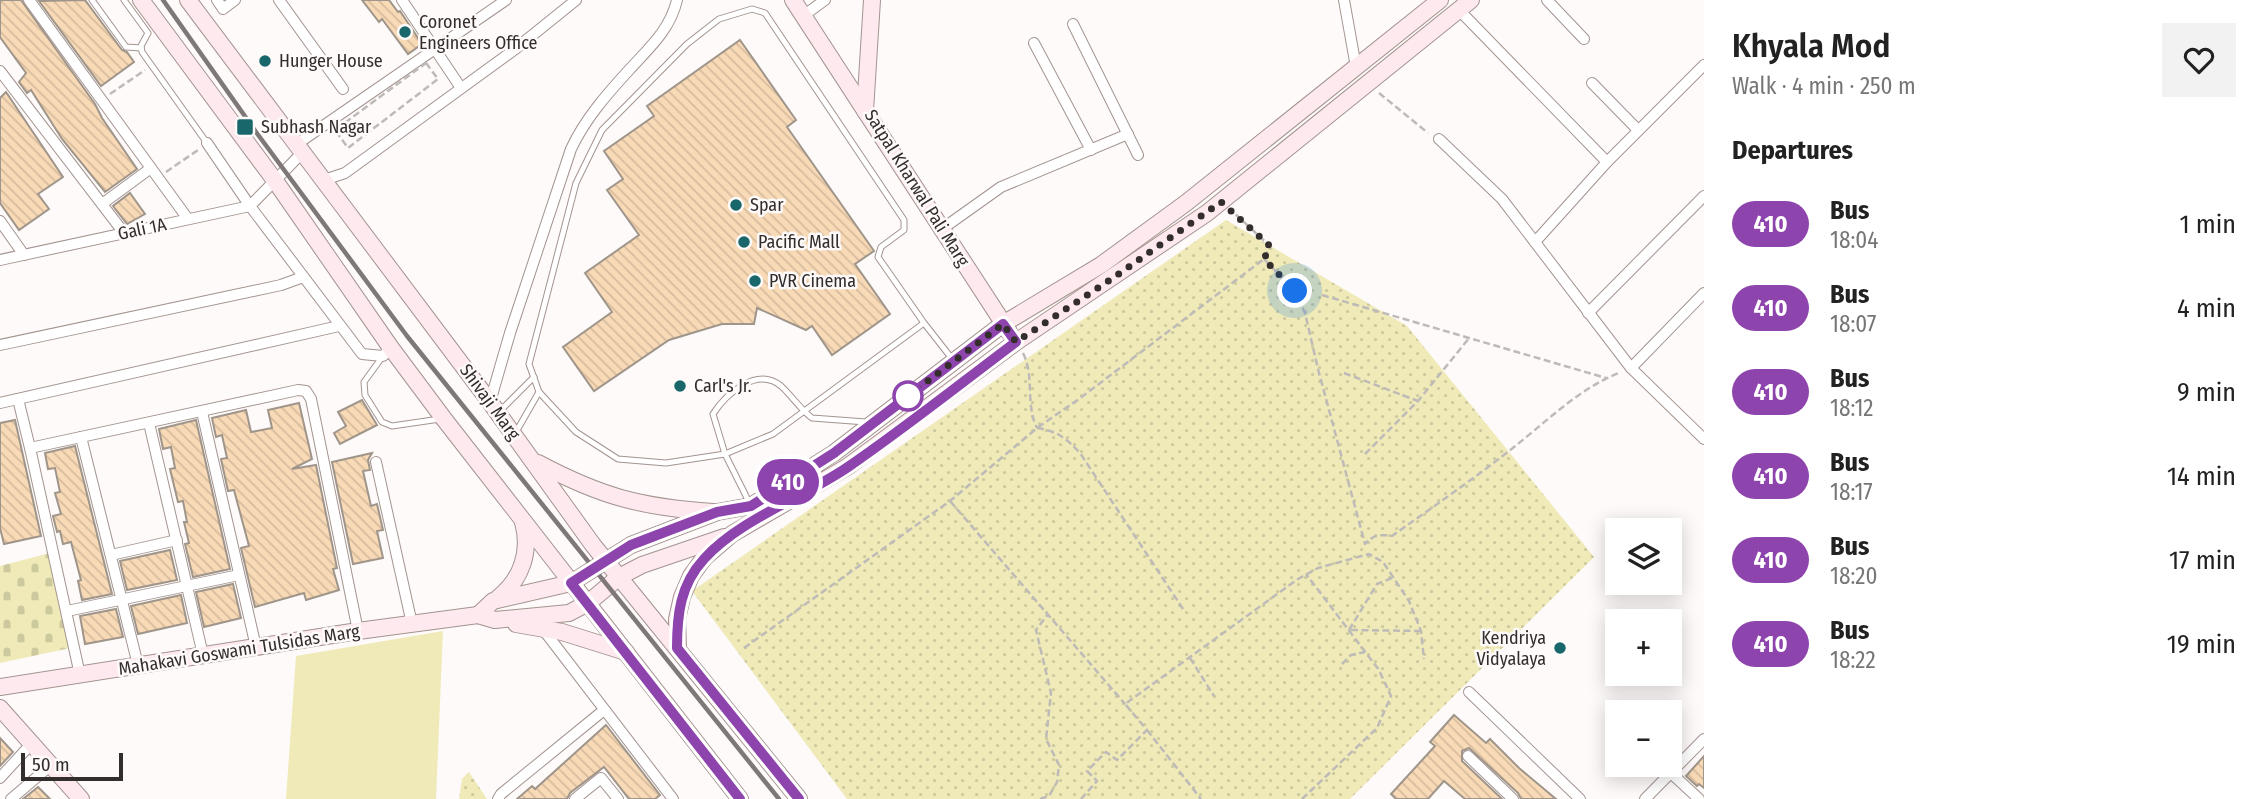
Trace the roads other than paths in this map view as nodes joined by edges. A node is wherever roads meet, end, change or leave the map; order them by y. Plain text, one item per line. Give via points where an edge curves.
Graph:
1 (29, 0) edge
2 (92, 0) edge
3 (124, 0) edge
4 (141, 0) edge
5 (188, 0) edge
6 (217, 0) edge
7 (235, 0) edge
8 (279, 0) edge
9 (401, 0) edge
10 (506, 0) edge
11 (576, 0) edge
12 (677, 0) edge
13 (793, 0) edge
14 (825, 0) edge
15 (872, 0) edge
16 (1344, 0) edge
17 (1440, 0) edge
18 (1547, 0) edge
19 (1465, 5) edge
20 (803, 16) junction
21 (1073, 24) dead end
22 (1584, 39) dead end
23 (1034, 43) dead end
24 (141, 48) junction
25 (435, 48) junction
26 (1704, 65) edge
27 (1356, 67) junction
28 (0, 71) edge
29 (1592, 83) dead end
30 (461, 88) junction
31 (343, 89) dead end
32 (865, 111) junction
33 (1638, 130) junction
34 (1128, 134) junction
35 (1439, 139) dead end
36 (207, 144) joint
37 (300, 148) junction
38 (1091, 150) junction
39 (1138, 155) dead end
40 (1606, 162) junction
41 (151, 168) junction
42 (324, 180) junction
43 (275, 183) junction
44 (1704, 196) edge
45 (102, 204) junction
46 (250, 206) junction
47 (188, 219) junction
48 (0, 221) edge
49 (942, 229) junction
50 (124, 233) junction
51 (1535, 242) junction
52 (24, 255) junction
53 (0, 260) edge
54 (303, 277) junction
55 (1704, 293) edge
56 (1588, 313) junction
57 (924, 323) junction
58 (1003, 324) junction
59 (339, 327) junction
60 (1016, 342) junction
61 (0, 345) edge
62 (387, 352) junction
63 (954, 362) junction
64 (1631, 369) junction
65 (534, 377) junction
66 (539, 392) junction
67 (18, 399) junction
68 (0, 403) edge
69 (494, 408) junction
70 (802, 410) junction
71 (202, 412) junction
72 (444, 419) junction
73 (149, 423) junction
74 (872, 423) junction
75 (514, 435) junction
76 (81, 437) junction
77 (1704, 439) edge
78 (30, 448) junction
79 (725, 454) junction
80 (532, 460) junction
81 (376, 462) dead end
82 (751, 506) junction
83 (717, 512) junction
84 (522, 518) junction
85 (732, 534) junction
86 (177, 540) junction
87 (111, 555) junction
88 (607, 560) junction
89 (239, 575) junction
90 (619, 577) junction
91 (571, 583) junction
92 (188, 586) junction
93 (121, 599) junction
94 (493, 601) junction
95 (588, 603) junction
96 (67, 611) junction
97 (478, 615) junction
98 (495, 620) junction
99 (412, 624) junction
100 (542, 628) junction
101 (358, 631) junction
102 (256, 647) junction
103 (677, 648) junction
104 (626, 652) junction
105 (202, 655) junction
106 (138, 666) junction
107 (80, 675) junction
108 (0, 687) edge
109 (1469, 692) dead end
110 (0, 708) edge
111 (604, 710) junction
112 (1704, 740) edge
113 (31, 744) junction
114 (1468, 756) dead end
115 (1682, 762) edge
116 (50, 766) junction
117 (1667, 777) edge
118 (1675, 777) edge
119 (0, 778) edge
120 (11, 799) edge
121 (82, 799) edge
122 (498, 799) edge
123 (575, 799) edge
124 (618, 799) edge
125 (673, 799) edge
126 (740, 799) edge
127 (799, 799) edge
128 (1513, 799) edge
129 (1580, 799) edge
130 (1645, 799) edge
131 (1699, 799) edge

1 - 41 street
2 - 24 lane via 126,47
3 - 24 lane via 148,33
4 - 43 street
5 - 37 street, Shivaji Marg
6 - 7 street via 223,9
8 - 31 street
9 - 25 street
10 - 25 street
11 - 30 street
12 - 69 street via 661,36 579,131 510,333
13 - 20 street
14 - 20 street
15 - 32 street, Satpal Kharwal Pali Marg
16 - 27 street
17 - 27 street
18 - 22 street
19 - 40 street
19 - 60 street via 1221,202
20 - 32 street
21 - 34 street
23 - 38 street
24 - 36 lane
25 - 30 street
25 - 37 street
26 - 33 street
27 - 58 street via 1101,265
28 - 45 street
29 - 33 street
30 - 42 street via 345,173
32 - 49 street, Satpal Kharwal Pali Marg
33 - 40 street
34 - 38 street
34 - 39 street
35 - 51 street via 1502,199
36 - 46 street
37 - 42 street, Shivaji Marg
37 - 43 street
38 - 49 street via 1001,187
40 - 51 street
41 - 45 street
41 - 47 street
42 - 69 street, Shivaji Marg
43 - 46 street
43 - 62 street
44 - 56 street
45 - 50 street
46 - 47 street, Gali 1A
46 - 54 street
47 - 50 street, Gali 1A
48 - 52 street
49 - 58 street, Satpal Kharwal Pali Marg
50 - 52 street, Gali 1A
51 - 56 street
52 - 53 street, Gali 1A
54 - 59 street
54 - 61 street
55 - 64 street
56 - 64 street
57 - 63 lane
57 - 65 lane via 878,257 881,247 904,230 904,220 765,13 752,9 719,19 687,44 601,130 576,183 529,364
57 - 70 lane
58 - 60 street, Satpal Kharwal Pali Marg
58 - 63 street
59 - 62 street via 362,354
59 - 67 street
60 - 85 street via 847,467
62 - 72 street
62 - 72 lane via 364,382 365,395 382,422 393,426
63 - 74 street
64 - 77 street
65 - 66 lane
65 - 69 lane
66 - 75 lane
66 - 79 lane via 576,432 618,459 666,463
67 - 68 street
67 - 78 street
69 - 75 street, Shivaji Marg
70 - 74 lane via 812,418
70 - 79 lane via 773,434
70 - 79 lane via 780,384 760,378 750,381 729,395 713,414
71 - 73 street
71 - 89 street
71 - 101 street via 298,390 309,394
72 - 84 street
73 - 76 street
73 - 86 street
74 - 82 street
75 - 80 street, Shivaji Marg
76 - 78 street
76 - 87 street
78 - 96 street
79 - 82 lane
80 - 83 street via 620,499
80 - 88 street, Shivaji Marg
81 - 99 street
82 - 83 street
83 - 88 street via 631,545
84 - 91 street
84 - 94 street via 526,533 523,565 506,592
85 - 90 street
85 - 103 street via 691,576 677,619
86 - 87 street
86 - 92 street
87 - 93 street
88 - 90 street, Shivaji Marg
88 - 91 street
89 - 92 street
89 - 102 street
90 - 95 street
90 - 103 street, Shivaji Marg
91 - 94 street
91 - 95 street
92 - 93 street
92 - 105 street
93 - 96 street
93 - 106 street
94 - 97 street
95 - 98 street, Mahakavi Goswami Tulsidas Marg via 569,613
95 - 104 street
96 - 107 street
97 - 98 street, Mahakavi Goswami Tulsidas Marg
97 - 99 street, Mahakavi Goswami Tulsidas Marg
98 - 100 street
99 - 101 street, Mahakavi Goswami Tulsidas Marg
100 - 104 street
100 - 111 street
101 - 102 street, Mahakavi Goswami Tulsidas Marg
102 - 105 street, Mahakavi Goswami Tulsidas Marg
103 - 127 street, Shivaji Marg
104 - 126 street
105 - 106 street, Mahakavi Goswami Tulsidas Marg
106 - 107 street, Mahakavi Goswami Tulsidas Marg
107 - 108 street, Mahakavi Goswami Tulsidas Marg
109 - 129 street
110 - 113 street
111 - 122 street
111 - 125 street
112 - 115 street
113 - 116 street
113 - 119 street
114 - 128 street
116 - 120 street
116 - 121 street
117 - 130 street
118 - 131 street
123 - 124 street via 601,778

